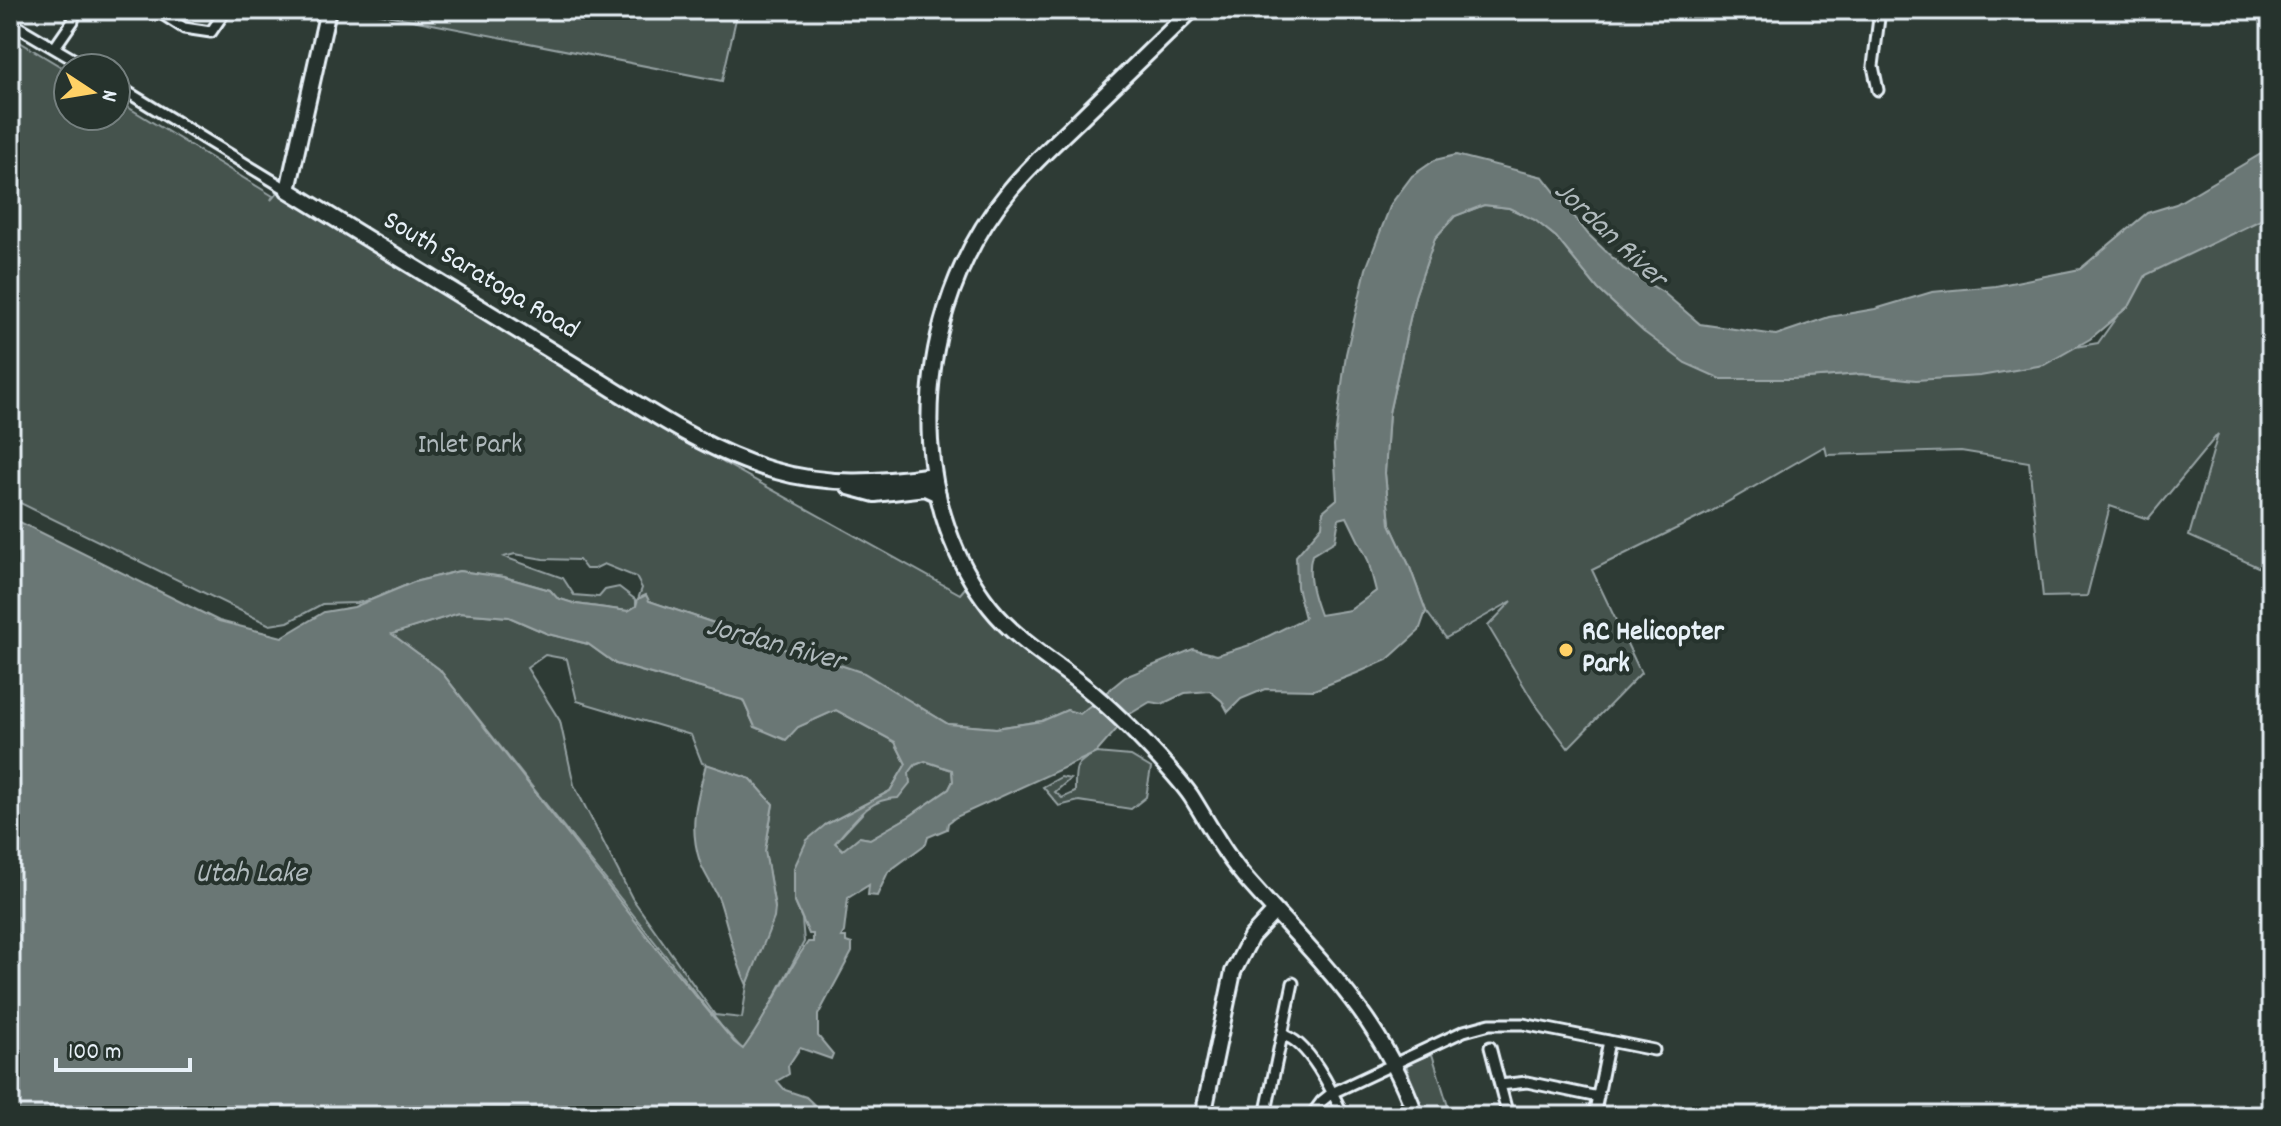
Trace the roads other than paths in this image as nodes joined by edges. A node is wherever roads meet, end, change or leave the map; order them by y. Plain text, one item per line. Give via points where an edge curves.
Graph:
1 (75, 10) edge
2 (156, 10) edge
3 (226, 10) edge
4 (328, 10) edge
5 (1192, 10) edge
6 (1880, 10) edge
7 (10, 22) edge
8 (55, 47) junction
9 (63, 52) edge
10 (1878, 90) dead end
11 (132, 95) edge
12 (288, 190) junction
13 (934, 475) junction
14 (834, 482) junction
15 (938, 494) junction
16 (1214, 834) junction
17 (1275, 911) junction
18 (1329, 968) junction
19 (1293, 983) dead end
20 (1282, 1035) junction
21 (1609, 1041) junction
22 (1490, 1047) dead end
23 (1654, 1050) dead end
24 (1395, 1065) junction
25 (1500, 1085) junction
26 (1332, 1093) junction
27 (1598, 1097) junction
28 (1203, 1116) edge
29 (1265, 1116) edge
30 (1311, 1116) edge
31 (1343, 1116) edge
32 (1416, 1116) edge
33 (1508, 1116) edge
34 (1594, 1116) edge

1 - 8 street
2 - 3 street via 184,28 211,32
4 - 12 main road
5 - 13 main road via 1020,178 977,238 949,299 935,351 929,416
6 - 10 street via 1873,66
7 - 8 street
8 - 9 street
11 - 12 street, South Saratoga Road
12 - 14 main road, South Saratoga Road via 709,444 774,471
13 - 14 main road
13 - 15 main road
14 - 15 main road via 875,494 922,488
15 - 16 main road via 953,545 992,610 1024,643 1128,726 1186,789
16 - 17 main road
16 - 18 main road via 1301,928
17 - 18 main road
17 - 28 main road via 1251,937 1233,972
18 - 24 main road via 1366,1015
19 - 20 street
20 - 26 street via 1299,1042
20 - 29 street
21 - 23 street
21 - 24 street via 1500,1023 1464,1031
21 - 27 street
22 - 25 street
24 - 26 street
24 - 32 main road
25 - 27 street via 1527,1082
25 - 33 street
26 - 30 street
26 - 31 street
27 - 34 street

